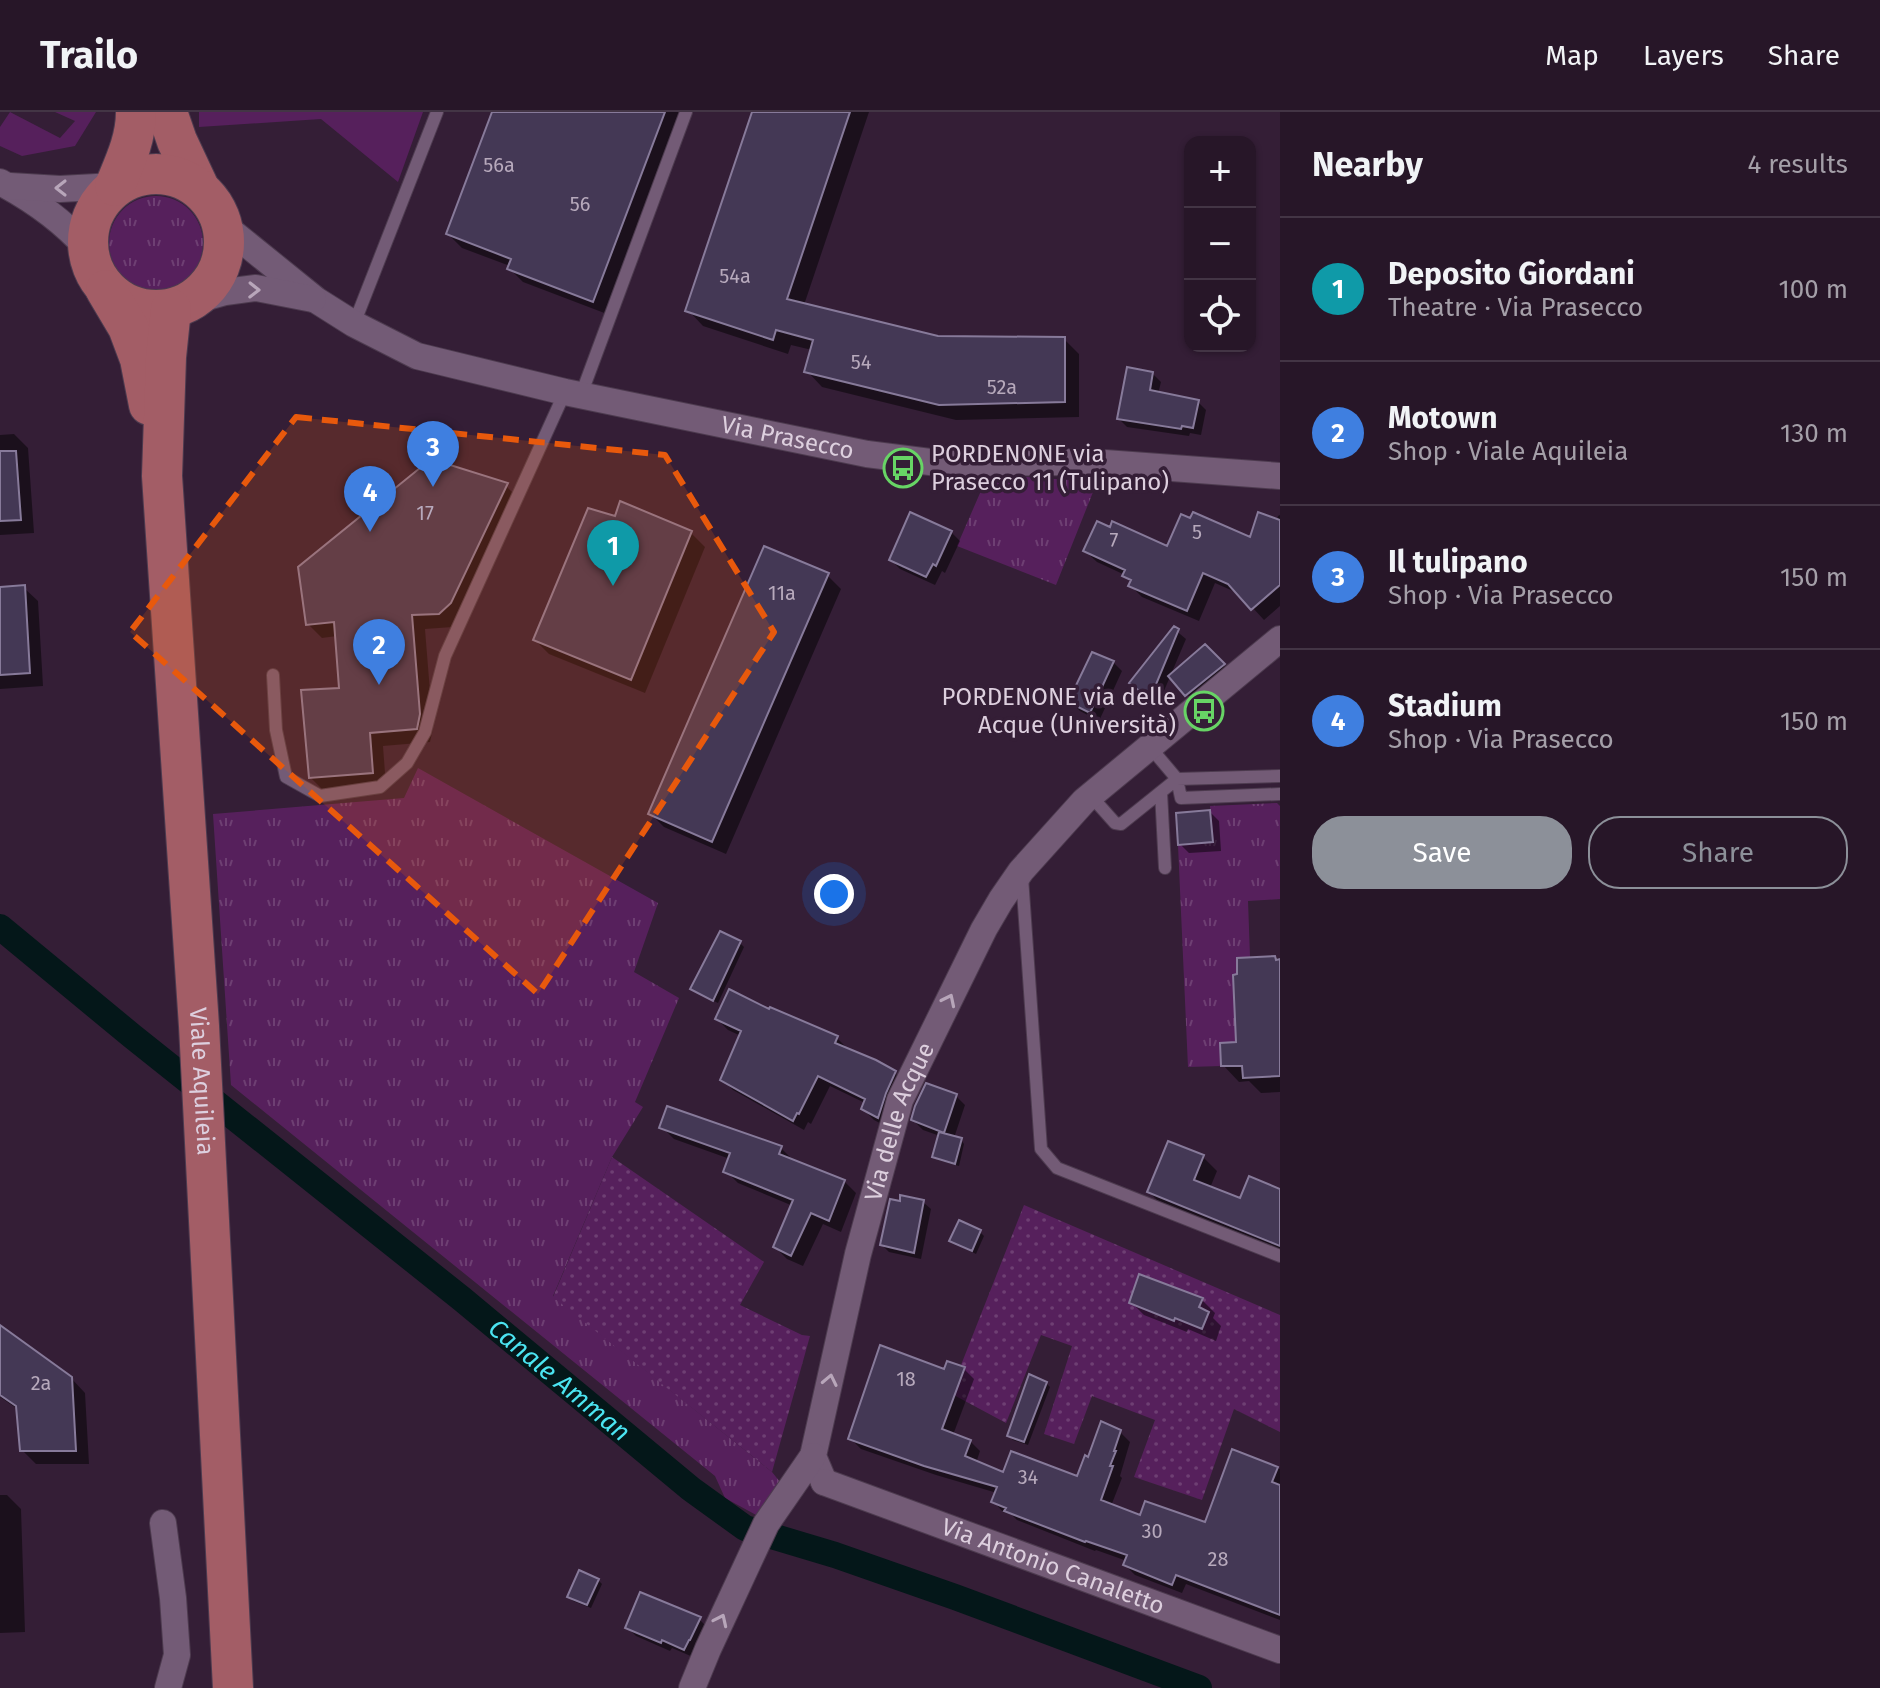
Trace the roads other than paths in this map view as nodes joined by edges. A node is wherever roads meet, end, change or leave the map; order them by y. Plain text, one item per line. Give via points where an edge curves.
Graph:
1 (136, 112) edge
2 (167, 112) edge
3 (437, 112) edge
4 (686, 112) edge
5 (3, 184) edge
6 (115, 186) junction
7 (199, 188) junction
8 (222, 224) junction
9 (87, 248) junction
10 (106, 290) junction
11 (316, 300) junction
12 (182, 305) junction
13 (354, 324) junction
14 (573, 394) junction
15 (162, 476) junction
16 (1280, 476) edge
17 (1280, 639) edge
18 (273, 675) dead end
19 (1150, 747) junction
20 (1280, 776) edge
21 (1177, 779) junction
22 (1161, 792) junction
23 (1280, 794) edge
24 (1088, 799) junction
25 (1165, 868) dead end
26 (1021, 871) junction
27 (1280, 1256) edge
28 (813, 1456) junction
29 (824, 1482) junction
30 (770, 1518) junction
31 (163, 1523) dead end
32 (1280, 1650) edge
33 (231, 1684) edge
34 (168, 1688) edge
35 (692, 1688) edge

1 - 6 main road via 136,127
2 - 7 main road
3 - 13 lane
4 - 14 lane
6 -> 5 street
5 - 9 street via 69,229
6 - 7 main road via 158,173
6 - 9 main road via 89,225
7 - 8 main road
8 - 11 street, Via Prasecco
8 - 12 main road via 225,246 220,267 209,286
9 - 10 main road, Viale Aquileia via 93,271
10 - 12 main road via 125,304 148,311
10 - 15 main road, Viale Aquileia via 140,359
12 -> 11 street, Via Prasecco via 256,288
11 - 13 street, Via Prasecco
12 - 15 main road, Viale Aquileia via 166,357
13 - 14 street, Via Prasecco via 417,356
14 - 16 street, Via Prasecco via 867,454 938,463 1091,462
14 - 18 lane via 445,656 425,732 407,763 380,787 320,796 286,777
15 - 33 main road, Viale Aquileia via 199,1026
17 - 19 street, Via delle Acque
19 - 21 lane
19 - 24 street, Via delle Acque
20 - 21 lane
21 - 22 lane
21 - 23 lane via 1181,798
22 - 24 lane via 1121,824
22 - 25 lane
24 - 26 street, Via delle Acque
26 - 27 lane via 1041,1149 1057,1168
28 -> 26 street, Via delle Acque via 858,1254 900,1100 984,929
28 - 29 street
28 - 30 street
29 - 30 street
29 - 32 street, Via Antonio Canaletto
35 -> 30 street
31 - 34 street via 177,1655

